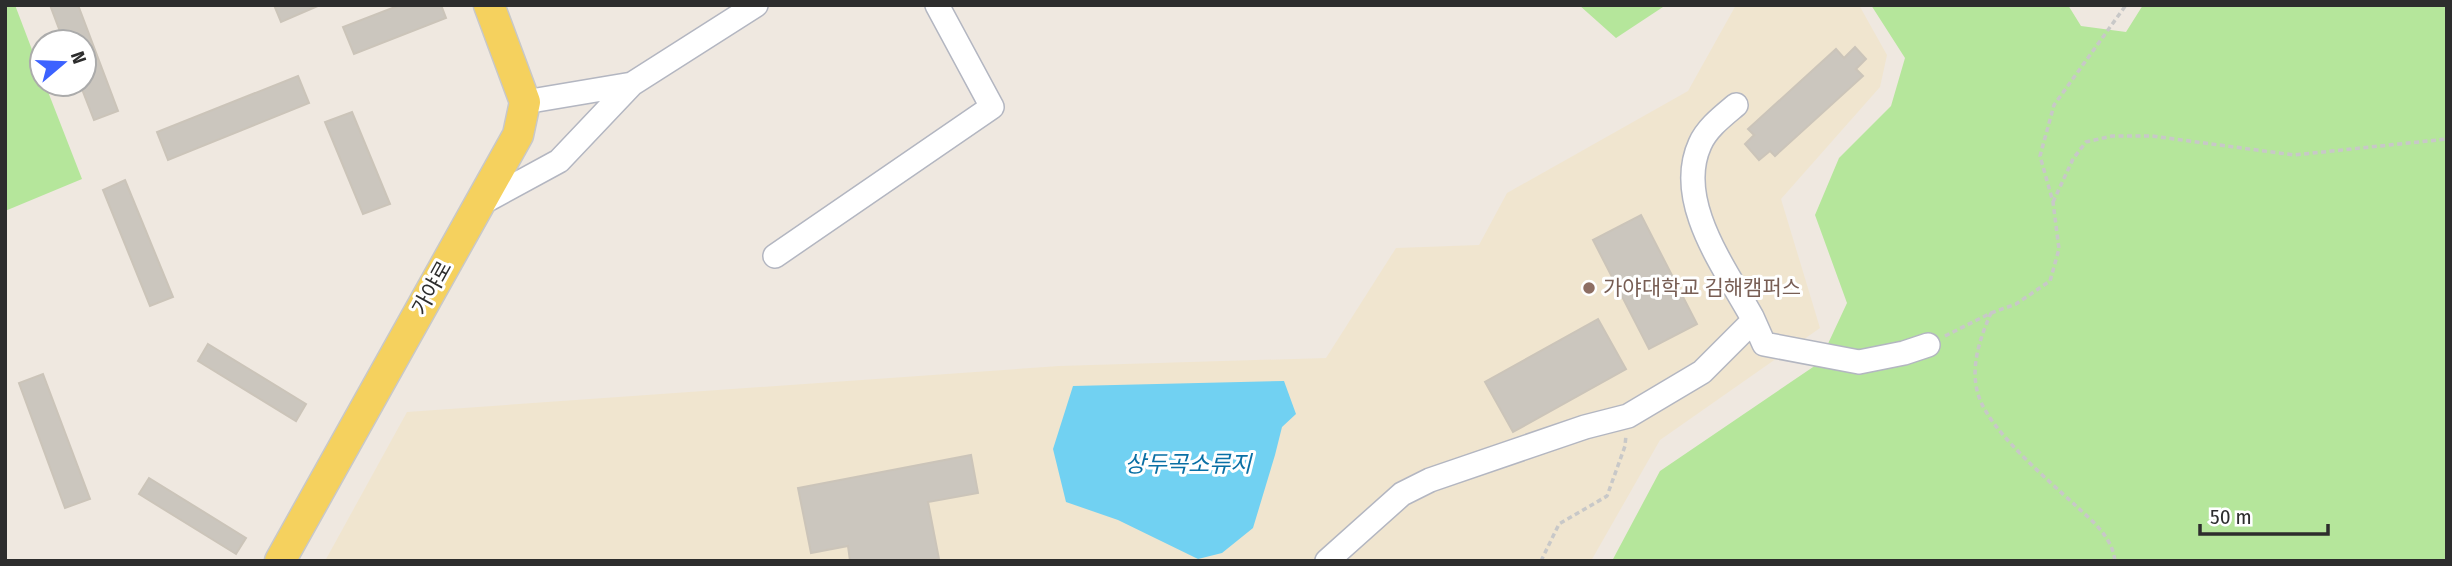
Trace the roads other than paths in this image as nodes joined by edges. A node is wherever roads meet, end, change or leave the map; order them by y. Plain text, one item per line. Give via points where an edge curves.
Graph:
1 (489, 5) edge
2 (756, 5) edge
3 (937, 5) edge
4 (632, 85) junction
5 (525, 102) junction
6 (1736, 105) dead end
7 (480, 204) junction
8 (775, 256) dead end
9 (1752, 317) junction
10 (1928, 345) road end
11 (280, 561) edge
12 (1327, 561) edge

1 - 5 main road
2 - 4 street
3 - 8 street via 992,107
4 - 5 street
4 - 7 street via 558,161
5 - 7 main road, 가야로 via 518,135
6 - 9 street via 1700,142 1694,161 1693,199
7 - 11 main road, 가야로
9 - 10 street via 1764,344 1859,362
9 - 12 street via 1702,372 1628,416 1430,480 1393,501

